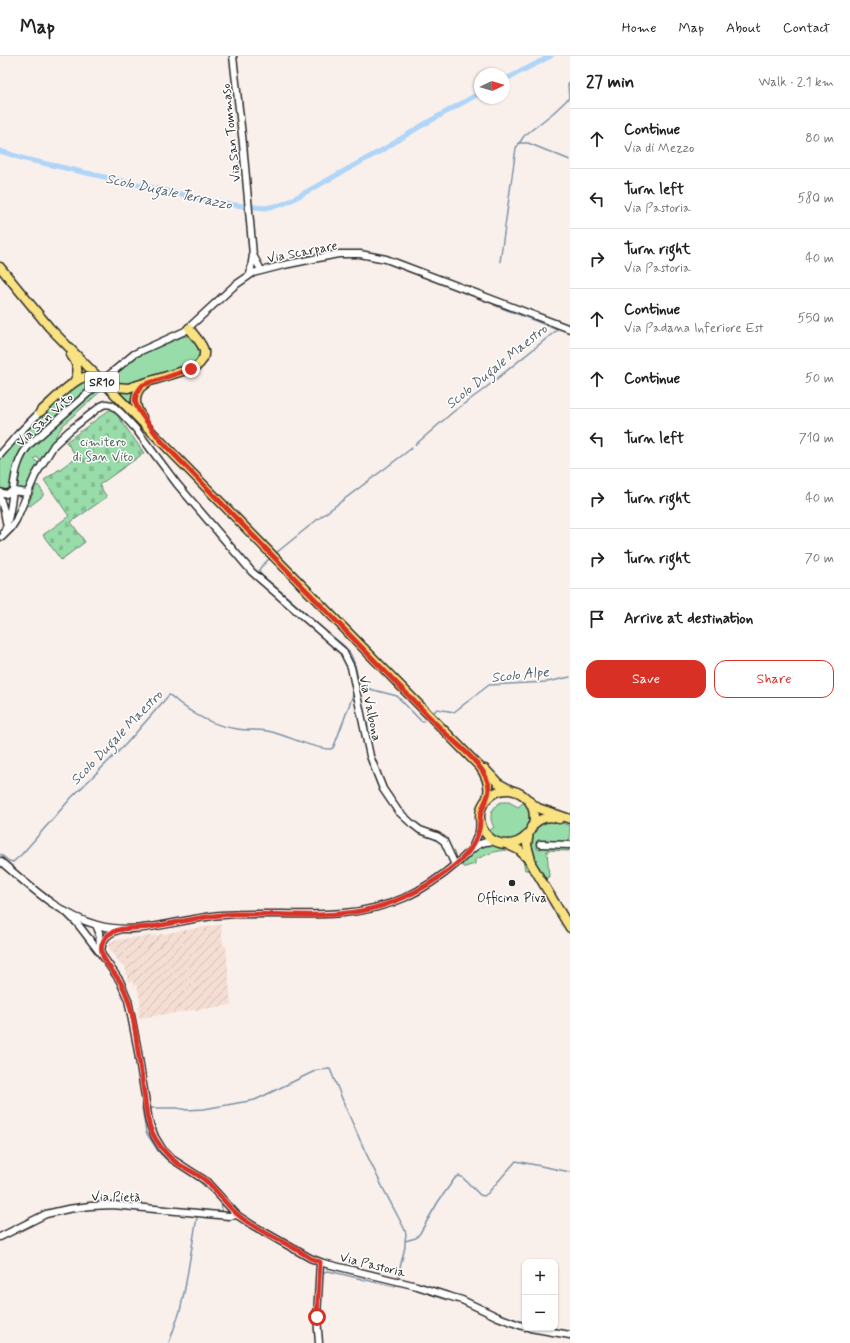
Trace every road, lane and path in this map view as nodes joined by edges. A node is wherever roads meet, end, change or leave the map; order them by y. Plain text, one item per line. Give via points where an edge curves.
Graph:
1 (233, 56) edge
2 (253, 255) junction
3 (0, 267) edge
4 (261, 270) junction
5 (250, 275) junction
6 (50, 328) junction
7 (189, 328) junction
8 (570, 329) edge
9 (64, 342) junction
10 (109, 375) joint
11 (74, 382) junction
12 (146, 383) junction
13 (40, 412) joint
14 (141, 421) junction
15 (166, 446) junction
16 (0, 455) edge
17 (13, 491) junction
18 (0, 492) edge
19 (28, 493) junction
20 (0, 497) edge
21 (24, 501) junction
22 (11, 505) junction
23 (6, 529) junction
24 (1, 538) edge
25 (472, 759) junction
26 (514, 792) junction
27 (524, 797) junction
28 (486, 800) junction
29 (480, 819) junction
30 (570, 819) edge
31 (570, 823) edge
32 (530, 829) junction
33 (502, 843) junction
34 (540, 844) dead end
35 (570, 845) edge
36 (470, 851) junction
37 (0, 861) edge
38 (455, 865) junction
39 (534, 866) junction
40 (66, 912) junction
41 (96, 925) junction
42 (570, 928) edge
43 (127, 929) junction
44 (90, 941) junction
45 (103, 956) junction
46 (237, 1215) junction
47 (0, 1237) edge
48 (320, 1262) junction
49 (522, 1326) edge
50 (547, 1331) edge
51 (570, 1335) edge
52 (319, 1343) edge

1 - 2 street, Via San Tommaso via 244,144
2 - 4 street, Via San Tommaso
2 - 5 street, Via San Tommaso
3 - 6 main road, SR10
4 - 5 street, Via Scarpare
4 - 8 street, Via Scarpare via 338,254 373,256
5 - 7 street, Via Scarpare
6 - 9 main road, SR10
6 - 11 main road via 76,362 78,372
7 - 10 street, Via Scarpare via 131,355
7 - 12 main road via 203,346 204,355 200,363 191,369
9 - 12 main road via 116,387 128,388
9 - 14 main road, SR10
10 - 17 street, Via San Vito, bridge via 25,450 17,466
11 - 13 main road
11 - 14 main road via 84,377 94,379
12 - 15 main road via 137,394 137,408
13 - 16 street
14 - 15 main road, SR10
15 - 25 main road, SR10
17 - 18 street via 6,494
17 - 19 street
17 - 22 street, Via San Vito
19 - 21 street, Via Valbona
19 - 38 street, Via Valbona via 46,458 59,440 103,405 118,409 177,484 256,575 343,651 351,667 370,756 383,789 410,823 444,841
20 - 22 street
20 - 23 street via 6,516
21 - 22 street
21 - 24 street, Via Valbona via 14,524
22 - 23 street, Via San Vito
23 - 24 street, Via San Vito
25 - 26 main road, SR10 via 498,783
25 - 28 main road, SR10 via 487,779 489,790
26 - 27 main road
26 - 28 main road via 499,792
27 - 30 main road via 536,807
27 - 32 main road via 532,811
28 - 29 main road via 481,809
29 - 33 main road via 485,833
29 - 36 street via 479,832
31 - 32 main road via 549,817 540,820
32 - 33 main road via 518,841
32 - 39 main road via 527,845
33 - 36 street via 484,842
33 - 39 main road via 519,850
34 - 35 street
36 - 38 street
37 - 40 street via 40,895
38 - 43 street via 410,895 361,911 334,914 224,915
39 - 42 main road
40 - 41 street
40 - 44 street, Via Pastoria
41 - 43 street
41 - 44 street via 89,932
41 - 45 street, Via Pastoria
43 - 45 street via 106,936 102,944
44 - 45 street, Via Pastoria
45 - 46 street, Via Pastoria via 120,981 128,1000 153,1134 172,1159 206,1181
46 - 47 street, Via Pietà via 113,1204 90,1206 46,1214
46 - 48 street, Via Pastoria
48 - 49 street, Via Pastoria via 462,1300
48 - 52 street via 317,1317
50 - 51 street

